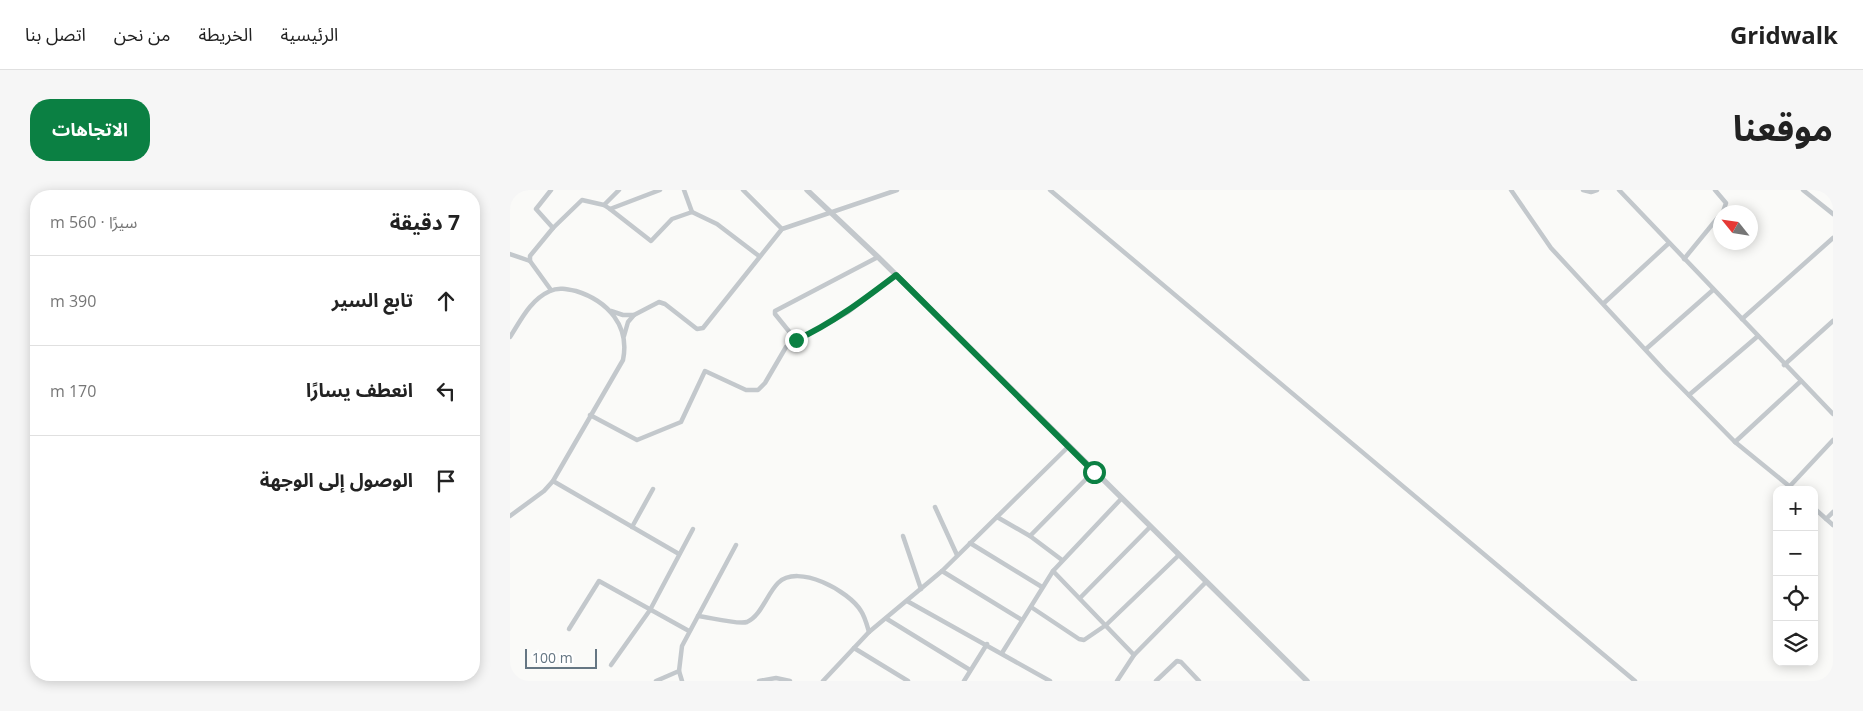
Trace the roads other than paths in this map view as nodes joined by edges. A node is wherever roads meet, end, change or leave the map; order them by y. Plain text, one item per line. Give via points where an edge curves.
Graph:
1 (551, 190) edge
2 (619, 190) edge
3 (659, 190) edge
4 (684, 190) edge
5 (743, 190) edge
6 (807, 190) edge
7 (897, 190) edge
8 (1050, 190) edge
9 (1511, 190) edge
10 (1582, 190) edge
11 (1597, 190) edge
12 (1619, 190) edge
13 (1715, 190) edge
14 (1803, 190) edge
15 (604, 205) junction
16 (1725, 205) edge
17 (610, 209) junction
18 (692, 212) junction
19 (830, 213) junction
20 (1833, 214) edge
21 (1713, 225) edge
22 (552, 228) junction
23 (782, 229) junction
24 (1833, 238) edge
25 (1669, 243) junction
26 (510, 254) edge
27 (759, 256) junction
28 (878, 257) junction
29 (1684, 259) junction
30 (530, 262) junction
31 (896, 275) junction
32 (551, 290) junction
33 (1713, 290) junction
34 (1604, 303) junction
35 (611, 310) junction
36 (634, 315) junction
37 (1742, 319) junction
38 (1833, 321) edge
39 (1758, 336) junction
40 (624, 337) junction
41 (510, 338) edge
42 (796, 340) junction
43 (1646, 350) junction
44 (1784, 365) junction
45 (1801, 381) junction
46 (1689, 395) junction
47 (1833, 404) edge
48 (1829, 409) junction
49 (1833, 414) edge
50 (590, 415) junction
51 (1833, 440) edge
52 (1734, 442) junction
53 (1068, 447) junction
54 (1094, 472) junction
55 (553, 481) junction
56 (1789, 486) edge
57 (1794, 486) edge
58 (653, 489) dead end
59 (1121, 499) junction
60 (936, 507) dead end
61 (1818, 512) edge
62 (1833, 512) edge
63 (510, 516) edge
64 (997, 517) junction
65 (1826, 519) junction
66 (1833, 525) edge
67 (632, 526) junction
68 (1150, 527) junction
69 (693, 529) dead end
70 (903, 536) dead end
71 (1030, 536) junction
72 (970, 543) junction
73 (736, 545) dead end
74 (679, 554) junction
75 (957, 555) junction
76 (1179, 555) junction
77 (1062, 560) junction
78 (942, 571) junction
79 (1053, 571) junction
80 (1206, 582) junction
81 (1042, 587) junction
82 (921, 589) junction
83 (1080, 598) junction
84 (907, 601) junction
85 (1031, 607) junction
86 (650, 610) junction
87 (698, 616) junction
88 (887, 619) junction
89 (1022, 620) junction
90 (1106, 625) junction
91 (569, 629) dead end
92 (689, 631) junction
93 (869, 632) junction
94 (987, 644) junction
95 (854, 648) junction
96 (1002, 653) junction
97 (1134, 655) junction
98 (611, 665) dead end
99 (970, 670) junction
100 (679, 671) junction
101 (656, 681) edge
102 (682, 681) edge
103 (759, 681) edge
104 (790, 681) edge
105 (823, 681) edge
106 (908, 681) edge
107 (964, 681) edge
108 (1050, 681) edge
109 (1117, 681) edge
110 (1156, 681) edge
111 (1199, 681) edge
112 (1307, 681) edge
113 (1635, 681) edge

1 - 22 street via 536,209
2 - 15 street
3 - 17 street
4 - 18 street
5 - 23 street
6 - 19 street
7 - 19 street
8 - 113 street
9 - 34 street via 1551,248
10 - 11 street
12 - 25 street
13 - 16 street
14 - 20 street
15 - 17 street
15 - 22 street via 584,199
17 - 18 street via 651,241 672,219
18 - 27 street via 717,224
19 - 23 street
19 - 28 street
21 - 29 street
22 - 30 street via 530,256
23 - 27 street
24 - 37 street
25 - 29 street
25 - 34 street
26 - 30 street
27 - 36 street via 703,328 697,328 662,302
28 - 31 street
28 - 42 street via 775,311
29 - 33 street
30 - 32 street
31 - 42 street via 840,317
31 - 53 street
32 - 35 street via 568,289 585,294
32 - 41 street via 532,304
33 - 37 street
33 - 43 street
34 - 43 street
35 - 36 street
35 - 40 street
36 - 40 street via 628,322
37 - 39 street
38 - 44 street
39 - 44 street
39 - 46 street
40 - 50 street via 623,360
42 - 50 street via 786,347 758,390 746,390 705,371 680,422 637,440
43 - 46 street
44 - 45 street
45 - 48 street
45 - 52 street
46 - 52 street
47 - 48 street
48 - 49 street
50 - 55 street
51 - 57 street
52 - 56 street
53 - 54 street
53 - 64 street
54 - 59 street
54 - 71 street
55 - 63 street
55 - 67 street
58 - 67 street
59 - 68 street
59 - 77 street
60 - 75 street
61 - 65 street
62 - 65 street
64 - 71 street
64 - 72 street
65 - 66 street
67 - 74 street
68 - 76 street
68 - 83 street
69 - 74 street
70 - 82 street
71 - 77 street
72 - 75 street
72 - 81 street
73 - 87 street
74 - 86 street
75 - 78 street
76 - 80 street
76 - 90 street
77 - 79 street
78 - 82 street
78 - 89 street
79 - 81 street
79 - 83 street
80 - 97 street
80 - 112 street
81 - 85 street
82 - 84 street
83 - 90 street
84 - 88 street
84 - 94 street
85 - 89 street
85 - 90 street via 1079,640 1088,639
86 - 91 street via 598,582
86 - 92 street
86 - 98 street
87 - 92 street
87 - 93 street via 745,622 753,618 779,582 791,577 821,579 861,610
88 - 93 street
88 - 99 street
89 - 96 street
90 - 97 street
92 - 100 street via 681,652
93 - 95 street
94 - 96 street
94 - 99 street
95 - 105 street
95 - 106 street
96 - 108 street
97 - 109 street
99 - 107 street
100 - 101 street
100 - 102 street
103 - 104 street via 776,678
110 - 111 street via 1177,661

